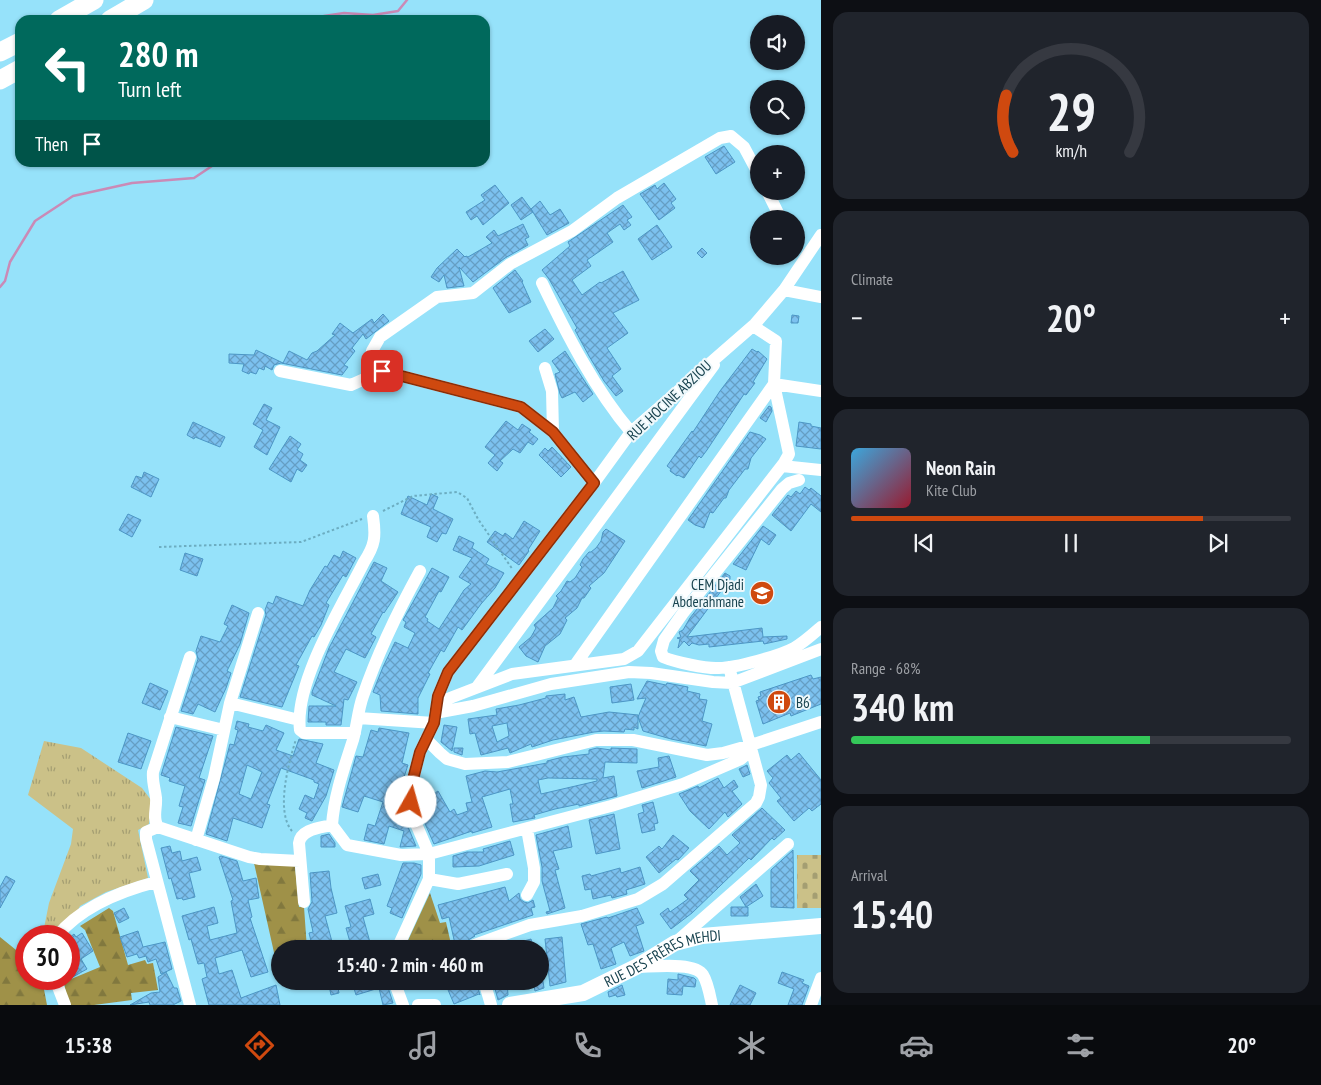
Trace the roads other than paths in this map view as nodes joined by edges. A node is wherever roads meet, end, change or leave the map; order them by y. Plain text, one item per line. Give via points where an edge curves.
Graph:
1 (94, 0) edge
2 (144, 0) edge
3 (68, 15) edge
4 (118, 15) edge
5 (15, 44) edge
6 (0, 52) edge
7 (15, 72) edge
8 (0, 80) edge
9 (750, 158) edge
10 (821, 235) edge
11 (805, 257) edge
12 (800, 265) edge
13 (542, 283) dead end
14 (784, 290) junction
15 (821, 297) edge
16 (753, 326) junction
17 (728, 346) junction
18 (544, 368) dead end
19 (280, 371) dead end
20 (382, 371) junction
21 (774, 384) junction
22 (821, 391) edge
23 (553, 432) junction
24 (631, 432) junction
25 (782, 466) junction
26 (821, 470) edge
27 (799, 480) dead end
28 (594, 483) junction
29 (373, 516) road end
30 (420, 571) dead end
31 (258, 613) dead end
32 (821, 627) edge
33 (821, 649) edge
34 (190, 657) dead end
35 (575, 665) junction
36 (729, 667) junction
37 (732, 683) junction
38 (477, 687) junction
39 (230, 703) junction
40 (435, 713) junction
41 (170, 717) junction
42 (358, 718) junction
43 (299, 725) junction
44 (819, 726) edge
45 (224, 730) junction
46 (355, 733) junction
47 (426, 738) junction
48 (751, 745) junction
49 (332, 825) junction
50 (158, 827) junction
51 (527, 829) junction
52 (196, 840) junction
53 (788, 844) dead end
54 (429, 854) junction
55 (300, 861) junction
56 (507, 874) dead end
57 (429, 879) junction
58 (156, 882) junction
59 (527, 895) dead end
60 (304, 902) dead end
61 (68, 925) edge
62 (821, 926) edge
63 (401, 940) edge
64 (489, 940) edge
65 (675, 943) junction
66 (636, 967) junction
67 (821, 978) edge
68 (59, 990) edge
69 (397, 990) edge
70 (487, 990) edge
71 (65, 1005) edge
72 (190, 1005) edge
73 (403, 1005) edge
74 (418, 1005) edge
75 (435, 1005) edge
76 (491, 1005) edge
77 (510, 1005) edge
78 (712, 1005) edge
79 (811, 1005) edge

1 - 3 highway
2 - 4 highway
5 - 6 highway
7 - 8 highway
9 - 20 street via 744,147 731,136 720,138 617,198 572,231 510,264 473,292 437,297 380,337 372,358
10 - 11 street, RUE HOCINE ABZIOU
12 - 14 street, RUE HOCINE ABZIOU
13 - 24 street via 568,336 606,400
14 - 15 street
14 - 16 street, RUE HOCINE ABZIOU
16 - 17 street, RUE HOCINE ABZIOU
16 - 21 street via 776,341
17 - 24 street, RUE HOCINE ABZIOU
17 - 38 street
18 - 23 street via 552,391
19 - 20 street via 351,385
20 - 23 street via 521,407
21 - 22 street
21 - 25 street via 788,454
21 - 35 street
23 - 28 street
24 - 28 street, RUE HOCINE ABZIOU
25 - 26 street
25 - 35 street via 638,651 624,659
27 - 36 street via 782,488 664,640 661,650 663,657 669,660 712,668
28 - 40 street, RUE HOCINE ABZIOU via 448,672
29 - 43 street via 376,533 373,548 314,662 304,692
30 - 42 street via 377,657
31 - 39 street
32 - 36 street via 794,648
33 - 37 street
34 - 41 street
35 - 38 street via 512,674
36 - 37 street
37 - 40 street via 629,672 551,684
37 - 48 street
38 - 40 street
39 - 43 street
39 - 45 street
40 - 42 street
40 - 47 street, RUE HOCINE ABZIOU
41 - 45 street
41 - 50 street via 153,772 154,820
42 - 46 street
43 - 46 street via 304,733
44 - 48 street
45 - 52 street
46 - 49 street via 335,798
47 - 48 street via 447,759 475,765 508,762 596,740 633,740 707,755
47 - 54 street, RUE HOCINE ABZIOU via 410,791 411,812
48 - 51 street via 741,759 683,784
48 - 64 street via 761,786 756,803 657,888 638,899 582,916 530,926
49 - 54 street via 344,843 350,846 401,855
49 - 55 street via 300,837
50 - 52 street
50 - 58 street via 145,834
51 - 54 street
51 - 59 street via 534,882
52 - 55 street via 254,858
53 - 65 street
54 - 57 street, RUE HOCINE ABZIOU
55 - 60 street
56 - 57 street via 458,884
57 - 63 street, RUE HOCINE ABZIOU
58 - 61 street via 134,887 101,903
58 - 72 street
62 - 65 main road, RUE DES FRÈRES MEHDI via 702,936
65 - 66 main road, RUE DES FRÈRES MEHDI
66 - 77 main road, RUE DES FRÈRES MEHDI via 583,994
66 - 78 street via 688,966 698,969 705,979
67 - 79 street
68 - 71 street
69 - 73 street
70 - 76 street
74 - 75 street

